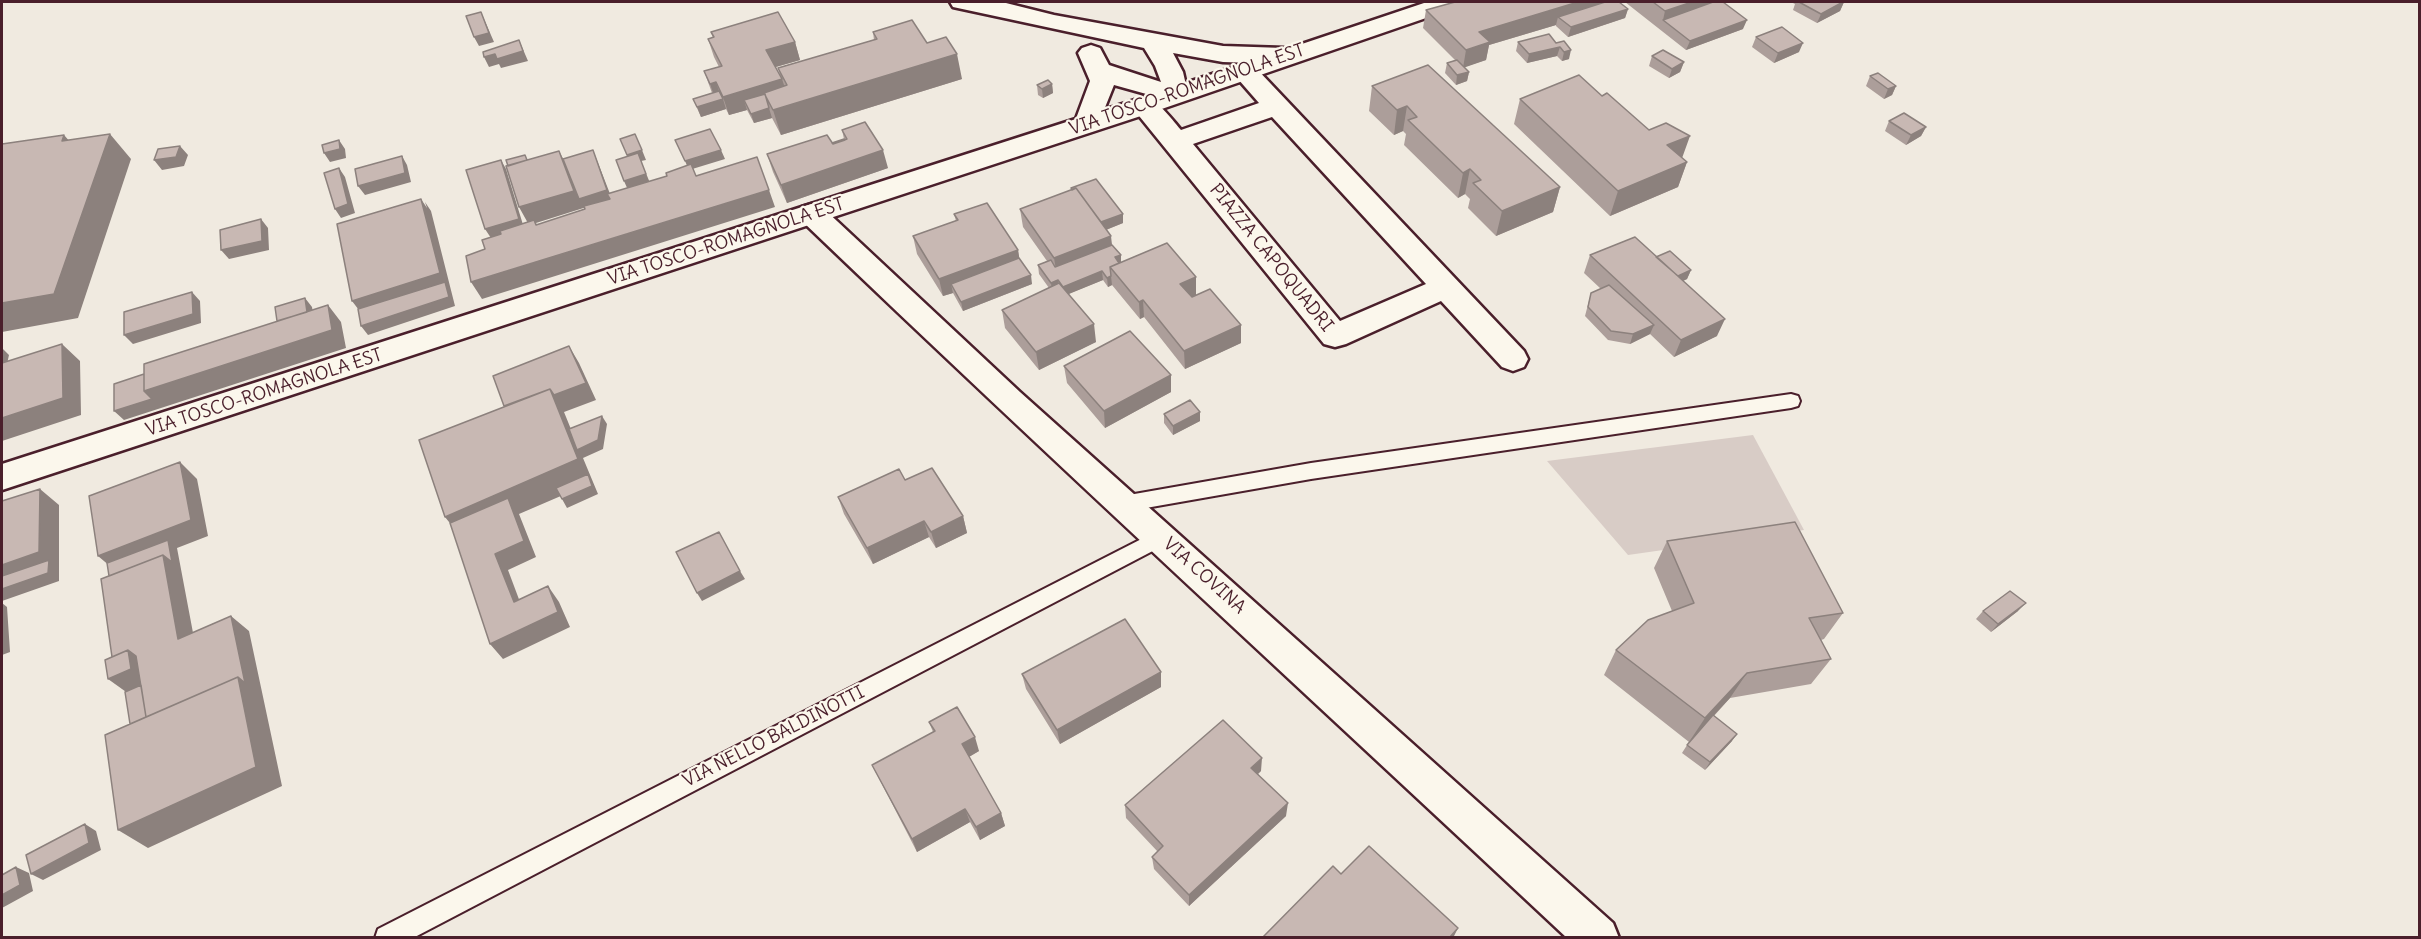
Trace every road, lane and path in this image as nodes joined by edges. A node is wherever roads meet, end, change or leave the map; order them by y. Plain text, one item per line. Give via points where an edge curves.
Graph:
1 (962, 2) edge
2 (1449, 2) edge
3 (991, 4) edge
4 (1052, 22) junction
5 (1152, 42) junction
6 (1284, 56) junction
7 (1099, 70) junction
8 (1244, 70) junction
9 (1175, 94) junction
10 (1144, 106) junction
11 (1277, 106) junction
12 (1087, 124) junction
13 (1176, 141) junction
14 (812, 214) junction
15 (1446, 287) junction
16 (1513, 360) dead end
17 (1791, 400) dead end
18 (2, 477) edge
19 (1123, 504) junction
20 (1161, 537) junction
21 (387, 938) edge
22 (1599, 938) edge

1 - 3 street
2 - 6 street, VIA TOSCO-ROMAGNOLA EST
3 - 4 street
4 - 5 street
4 - 7 street via 1092,55
5 - 6 street via 1223,54
5 - 9 street via 1169,64
6 - 8 street, VIA TOSCO-ROMAGNOLA EST
7 - 9 street
7 - 12 street via 1103,81
8 - 9 street, VIA TOSCO-ROMAGNOLA EST
8 - 11 street
9 - 10 street, VIA TOSCO-ROMAGNOLA EST
10 - 12 street, VIA TOSCO-ROMAGNOLA EST
10 - 13 street, PIAZZA CAPOQUADRI
11 - 13 street
11 - 15 street
12 - 14 street, VIA TOSCO-ROMAGNOLA EST
13 - 15 street, PIAZZA CAPOQUADRI via 1335,336
14 - 18 street, VIA TOSCO-ROMAGNOLA EST
14 - 19 street, VIA COVINA
15 - 16 street
17 - 19 lane via 1305,472
19 - 20 street, VIA COVINA
20 - 21 lane, VIA NELLO BALDINOTTI
20 - 22 street, VIA COVINA

